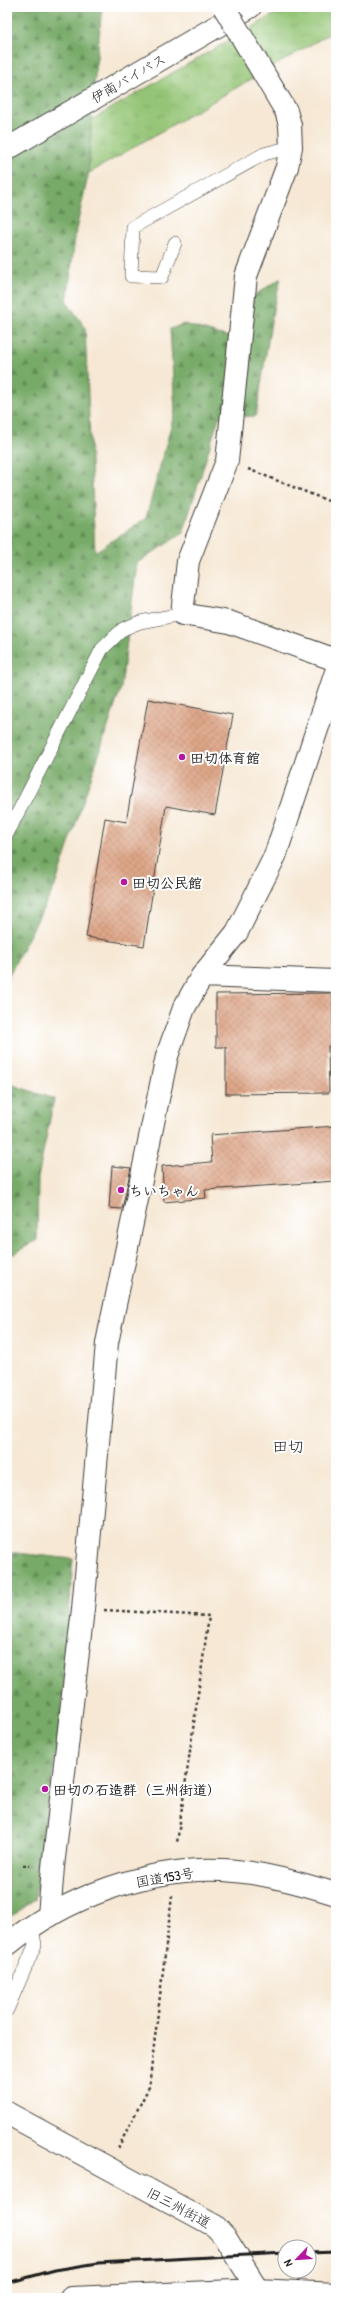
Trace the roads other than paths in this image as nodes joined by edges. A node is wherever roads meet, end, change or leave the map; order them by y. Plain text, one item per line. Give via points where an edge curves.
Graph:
1 (224, 7) edge
2 (250, 7) edge
3 (10, 147) edge
4 (291, 147) junction
5 (175, 243) dead end
6 (182, 614) junction
7 (336, 660) edge
8 (336, 672) edge
9 (7, 834) edge
10 (202, 976) junction
11 (336, 981) edge
12 (336, 1894) edge
13 (41, 1922) junction
14 (7, 1946) edge
15 (7, 2010) edge
16 (7, 2113) edge
17 (261, 2294) edge
18 (336, 2294) edge
19 (71, 2298) edge

1 - 4 main road, bridge via 286,111 290,125
2 - 3 main road, 伊南バイパス
4 - 5 lane via 264,154 133,227 131,276 162,277
4 - 6 main road via 287,167 246,276 227,461 188,561
6 - 7 main road via 229,622
6 - 9 lane via 140,622 122,629 102,649
8 - 10 main road via 275,856 236,932
10 - 11 main road
10 - 13 main road via 184,1008 167,1056 107,1343 82,1609 52,1866
12 - 13 main road, 国道153号 via 267,1876 224,1870 187,1871 152,1876 119,1886 94,1895
13 - 14 main road, 国道153号
13 - 15 lane via 35,1945
16 - 17 main road, 旧三州街道 via 215,2226 225,2237
17 - 18 main road
17 - 19 main road

